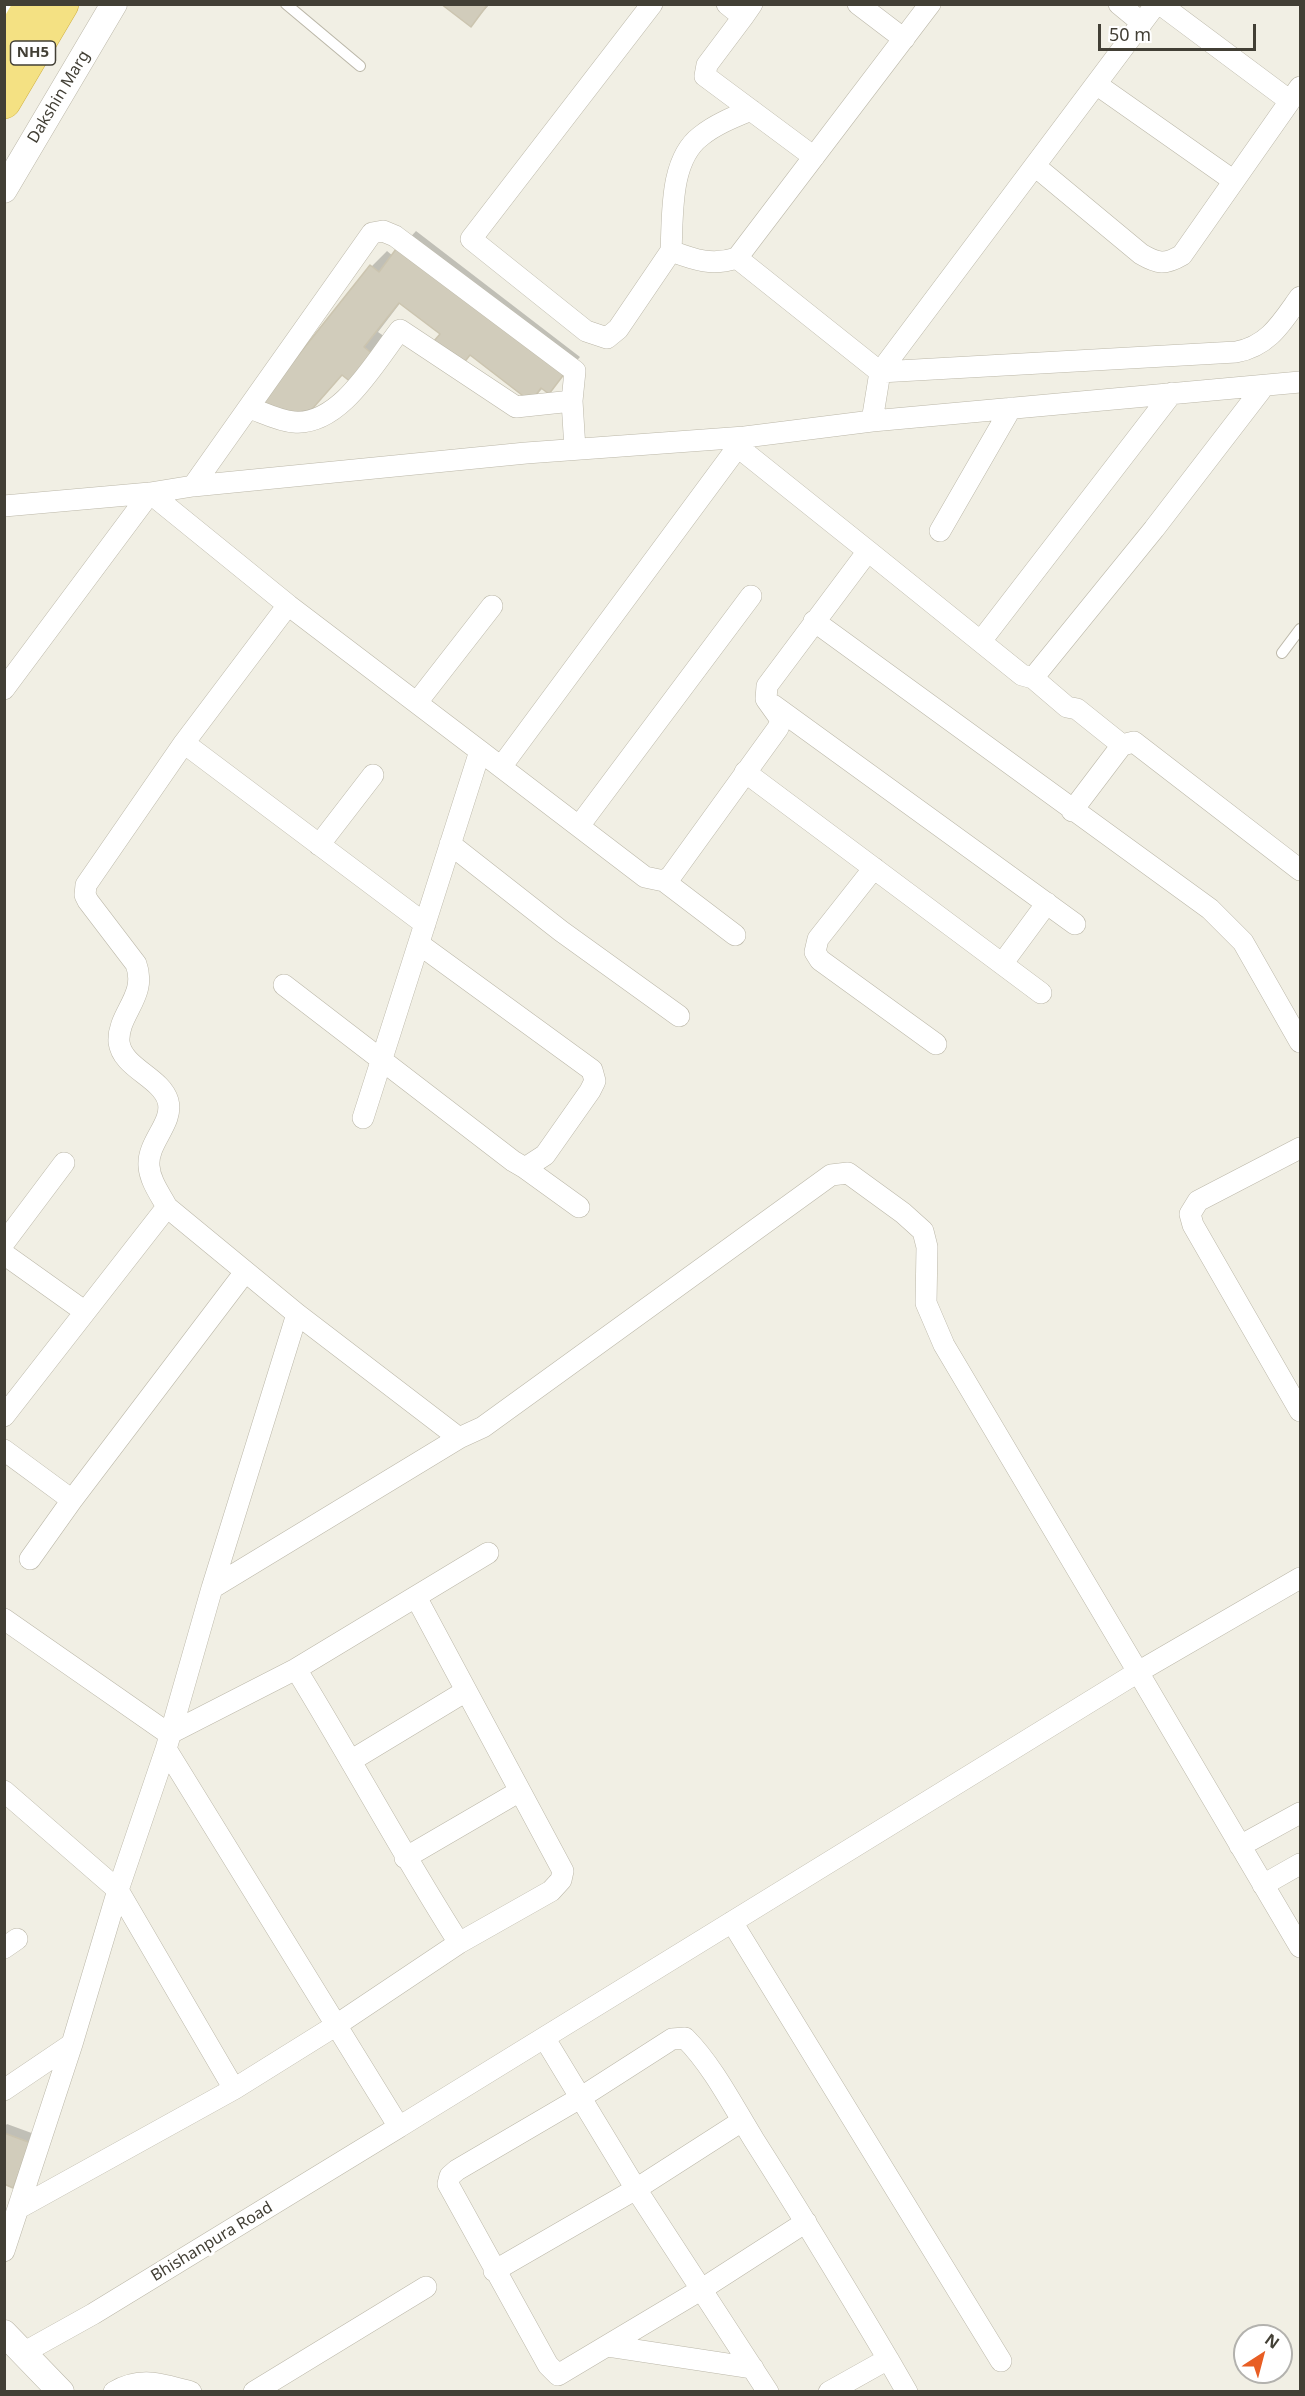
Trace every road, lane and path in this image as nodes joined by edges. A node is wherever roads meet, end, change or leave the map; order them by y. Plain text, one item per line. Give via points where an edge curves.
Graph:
1 (10, 4) edge
2 (31, 4) edge
3 (63, 4) edge
4 (114, 4) edge
5 (286, 4) edge
6 (652, 4) edge
7 (858, 4) edge
8 (930, 4) edge
9 (1119, 4) edge
10 (1158, 4) edge
11 (741, 9) edge
12 (4, 14) edge
13 (1142, 23) junction
14 (904, 39) junction
15 (4, 50) edge
16 (360, 66) dead end
17 (1096, 84) junction
18 (1295, 94) edge
19 (4, 102) edge
20 (751, 110) junction
21 (814, 157) junction
22 (1035, 166) junction
23 (1233, 182) junction
24 (4, 190) edge
25 (671, 251) junction
26 (737, 258) junction
27 (1300, 297) edge
28 (880, 372) junction
29 (1300, 382) edge
30 (1264, 386) junction
31 (1172, 393) junction
32 (572, 401) junction
33 (250, 408) junction
34 (1011, 408) junction
35 (872, 421) junction
36 (742, 442) junction
37 (575, 449) junction
38 (193, 486) junction
39 (150, 493) junction
40 (4, 506) edge
41 (940, 531) dead end
42 (868, 551) junction
43 (751, 596) dead end
44 (288, 605) junction
45 (492, 606) dead end
46 (814, 621) junction
47 (1300, 628) edge
48 (981, 641) junction
49 (1282, 653) dead end
50 (1033, 678) junction
51 (4, 689) edge
52 (765, 699) junction
53 (418, 701) junction
54 (184, 743) junction
55 (1122, 745) junction
56 (480, 751) junction
57 (501, 767) junction
58 (745, 772) junction
59 (373, 775) dead end
60 (1072, 811) junction
61 (579, 826) junction
62 (450, 844) junction
63 (318, 845) junction
64 (874, 868) junction
65 (1300, 870) edge
66 (664, 881) junction
67 (1047, 903) junction
68 (1075, 924) dead end
69 (422, 934) junction
70 (735, 935) dead end
71 (1002, 964) junction
72 (284, 985) dead end
73 (1041, 993) dead end
74 (678, 1016) dead end
75 (1300, 1042) edge
76 (936, 1044) dead end
77 (382, 1059) junction
78 (363, 1118) dead end
79 (1300, 1148) edge
80 (64, 1163) dead end
81 (525, 1168) junction
82 (167, 1207) junction
83 (579, 1208) dead end
84 (4, 1243) edge
85 (4, 1254) edge
86 (246, 1272) junction
87 (84, 1311) junction
88 (297, 1314) junction
89 (1300, 1411) edge
90 (4, 1416) edge
91 (459, 1438) junction
92 (4, 1450) edge
93 (72, 1500) junction
94 (488, 1553) dead end
95 (30, 1559) dead end
96 (1300, 1578) edge
97 (212, 1588) junction
98 (416, 1597) junction
99 (4, 1619) edge
100 (296, 1669) junction
101 (1138, 1672) junction
102 (466, 1691) junction
103 (167, 1741) junction
104 (352, 1760) junction
105 (4, 1791) edge
106 (520, 1791) junction
107 (1300, 1813) edge
108 (1240, 1846) junction
109 (405, 1858) junction
110 (1300, 1864) edge
111 (1263, 1885) junction
112 (117, 1890) junction
113 (732, 1922) junction
114 (459, 1943) junction
115 (1300, 1947) edge
116 (335, 2026) junction
117 (545, 2039) junction
118 (72, 2044) junction
119 (234, 2089) junction
120 (4, 2090) edge
121 (580, 2098) junction
122 (742, 2121) junction
123 (399, 2127) junction
124 (636, 2189) junction
125 (19, 2208) junction
126 (806, 2222) junction
127 (4, 2252) edge
128 (494, 2271) junction
129 (426, 2287) dead end
130 (702, 2289) junction
131 (4, 2333) edge
132 (608, 2346) junction
133 (23, 2353) junction
134 (888, 2359) junction
135 (1001, 2361) dead end
136 (753, 2368) junction
137 (61, 2391) edge
138 (114, 2391) edge
139 (191, 2391) edge
140 (254, 2391) edge
141 (768, 2391) edge
142 (829, 2391) edge
143 (907, 2391) edge

1 - 12 street
2 - 15 highway, NH5
3 - 19 highway, NH5
4 - 24 street, Dakshin Marg
5 - 16 lane
6 - 25 street via 471,239 586,331 607,338 618,329
7 - 14 street
8 - 14 street
9 - 13 street
10 - 13 street
10 - 18 street
11 - 20 street via 704,71 710,81
13 - 17 street
14 - 21 street
17 - 22 street
17 - 23 street
18 - 23 street
20 - 21 street
20 - 25 street via 699,137 687,153 677,183
21 - 26 street
22 - 23 street via 1141,254 1156,263 1167,264 1182,255
22 - 28 street
25 - 26 street via 713,264
26 - 28 street
27 - 28 street via 1266,342 1236,352
28 - 35 street
29 - 30 street
30 - 31 street
30 - 50 street
31 - 34 street
31 - 48 street
32 - 33 street via 516,406 400,330 343,403 329,413 296,422
32 - 33 street via 575,371 408,245 383,231 372,233
32 - 37 street
33 - 38 street
34 - 35 street
34 - 41 street
35 - 36 street
36 - 37 street
36 - 42 street
36 - 57 street
37 - 38 street
38 - 39 street
39 - 40 street
39 - 44 street
39 - 51 street
42 - 46 street
42 - 48 street
43 - 61 street
44 - 53 street
44 - 54 street
45 - 53 street
46 - 52 street via 766,686
46 - 60 street
47 - 49 lane
48 - 50 street via 1022,675
50 - 55 street
52 - 58 street via 781,720
52 - 67 street
53 - 56 street
54 - 63 street
54 - 82 street via 86,885 85,895 139,973 137,995 119,1044 168,1100 169,1109 151,1148 149,1165
55 - 60 street
55 - 65 street via 1134,742 1142,746
56 - 57 street
56 - 62 street
57 - 61 street
58 - 64 street
58 - 66 street
59 - 63 street
60 - 75 street via 1210,909 1229,927 1243,942
61 - 66 street via 645,877
62 - 69 street
62 - 74 street
63 - 69 street
64 - 71 street
64 - 76 street via 818,939 815,952 820,960
66 - 70 street
67 - 68 street
67 - 71 street
69 - 77 street
69 - 81 street via 592,1070 595,1081 590,1091 545,1155
71 - 73 street
72 - 77 street
77 - 78 street
77 - 81 street
79 - 89 street via 1198,1201 1190,1214
80 - 84 street
81 - 83 street
82 - 86 street
82 - 87 street
85 - 87 street
86 - 88 street
86 - 93 street
87 - 90 street
88 - 91 street
88 - 97 street
91 - 97 street
91 - 101 street via 483,1427 831,1175 848,1173 923,1231 927,1247 926,1303 944,1345
92 - 93 street
93 - 95 street
94 - 98 street
96 - 101 street, Bhishanpura Road
97 - 103 street
98 - 100 street
98 - 102 street
99 - 103 street
100 - 103 street
100 - 104 street
101 - 108 street
101 - 113 street, Bhishanpura Road
102 - 104 street
102 - 106 street
103 - 112 street
103 - 116 street
104 - 109 street
105 - 112 street
106 - 109 street
106 - 114 street via 563,1871 561,1880 550,1891
107 - 108 street
108 - 111 street
109 - 114 street
110 - 111 street
111 - 115 street
112 - 118 street
112 - 119 street
113 - 117 street, Bhishanpura Road
113 - 135 street
114 - 116 street
116 - 119 street
116 - 123 street
117 - 121 street
117 - 123 street, Bhishanpura Road
118 - 120 street
118 - 125 street
119 - 125 street
121 - 122 street via 672,2039 685,2038
121 - 124 street
121 - 128 street via 450,2176 448,2184 453,2196
122 - 124 street
122 - 126 street
123 - 133 street, Bhishanpura Road
124 - 128 street
124 - 130 street
125 - 127 street
126 - 130 street
126 - 134 street
128 - 132 street via 548,2365 558,2375
129 - 140 street
130 - 132 street
130 - 136 street
131 - 133 street
132 - 136 street
133 - 137 street
134 - 142 street
134 - 143 street
136 - 141 street
138 - 139 street via 125,2385 155,2381

